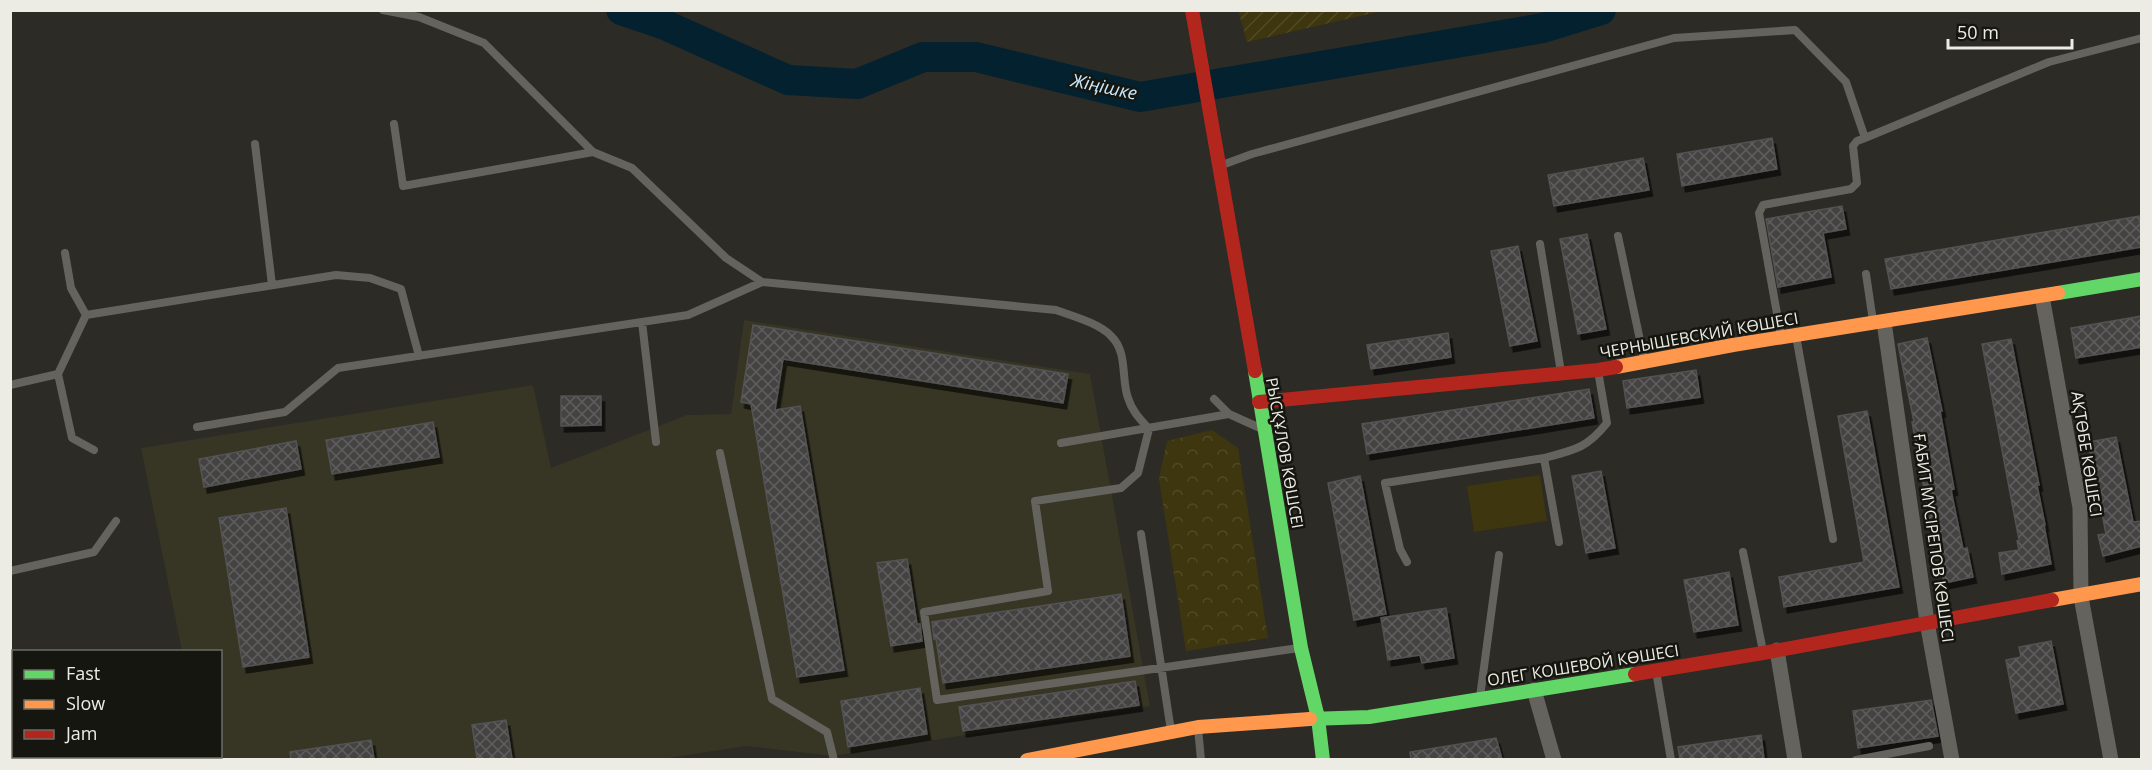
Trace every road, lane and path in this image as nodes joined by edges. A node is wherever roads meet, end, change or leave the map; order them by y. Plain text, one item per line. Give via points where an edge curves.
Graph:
1 (384, 10) edge
2 (1192, 12) edge
3 (2142, 38) edge
4 (394, 124) dead end
5 (1865, 138) junction
6 (255, 144) dead end
7 (593, 152) junction
8 (1219, 158) junction
9 (1618, 236) dead end
10 (1540, 244) dead end
11 (65, 253) dead end
12 (1866, 274) dead end
13 (2142, 279) edge
14 (762, 282) junction
15 (272, 285) junction
16 (2042, 297) junction
17 (86, 315) junction
18 (642, 322) junction
19 (1879, 322) junction
20 (1796, 335) junction
21 (1781, 337) junction
22 (419, 356) junction
23 (1645, 361) junction
24 (1598, 370) junction
25 (1562, 373) junction
26 (58, 374) junction
27 (10, 385) edge
28 (1214, 399) dead end
29 (1259, 402) junction
30 (1229, 414) junction
31 (197, 427) dead end
32 (1149, 429) junction
33 (1264, 429) junction
34 (656, 442) dead end
35 (1061, 442) dead end
36 (94, 450) dead end
37 (720, 453) dead end
38 (1544, 458) junction
39 (116, 521) dead end
40 (1141, 534) dead end
41 (1833, 539) dead end
42 (1559, 542) dead end
43 (1743, 552) dead end
44 (1499, 555) dead end
45 (1407, 562) dead end
46 (10, 571) edge
47 (2142, 584) edge
48 (2081, 597) junction
49 (1927, 622) junction
50 (1301, 648) junction
51 (1770, 651) junction
52 (1161, 668) junction
53 (1656, 670) junction
54 (1534, 690) junction
55 (1480, 699) junction
56 (1318, 718) junction
57 (1198, 727) junction
58 (1171, 731) junction
59 (1929, 746) dead end
60 (1063, 756) edge
61 (834, 759) edge
62 (1027, 759) edge
63 (1201, 759) edge
64 (1323, 759) edge
65 (1554, 759) edge
66 (1671, 759) edge
67 (1795, 759) edge
68 (1856, 759) edge
69 (1952, 759) edge
70 (2111, 759) edge

1 - 7 lane via 419,17 484,43
2 - 8 street, РЫСҚҰЛОВ КӨШСЕІ
3 - 5 lane via 2049,62
4 - 7 lane via 403,186
5 - 8 lane via 1846,82 1795,30 1674,38 1252,154
5 - 21 lane via 1853,146 1857,183 1851,189 1763,205 1759,213
6 - 15 lane
7 - 14 lane via 632,168 726,258
8 - 29 street, РЫСҚҰЛОВ КӨШСЕІ
9 - 23 lane
10 - 25 lane
11 - 17 lane via 71,288
12 - 19 lane
13 - 16 street, ЧЕРНЫШЕВСКИЙ КӨШЕСІ
14 - 18 lane via 688,315
14 - 32 lane via 1056,310 1085,321 1112,336 1122,357 1127,397 1134,413
15 - 17 lane
15 - 22 lane via 336,275 370,278 401,289
16 - 19 street, ЧЕРНЫШЕВСКИЙ КӨШЕСІ
16 - 48 street, АҚТӨБЕ КӨШЕСІ via 2080,508
17 - 26 lane
18 - 22 lane
18 - 34 lane
19 - 20 street, ЧЕРНЫШЕВСКИЙ КӨШЕСІ
19 - 49 street, ҒАБИТ МҮСІРЕПОВ КӨШЕСІ
20 - 21 street, ЧЕРНЫШЕВСКИЙ КӨШЕСІ
20 - 41 lane
21 - 23 street, ЧЕРНЫШЕВСКИЙ КӨШЕСІ
22 - 31 lane via 338,368 285,412
23 - 24 street, ЧЕРНЫШЕВСКИЙ КӨШЕСІ
24 - 25 street, ЧЕРНЫШЕВСКИЙ КӨШЕСІ
24 - 38 lane via 1607,423 1593,440
25 - 29 street, ЧЕРНЫШЕВСКИЙ КӨШЕСІ
26 - 27 lane
26 - 36 lane via 72,438
28 - 30 lane
29 - 33 street, РЫСҚҰЛОВ КӨШСЕІ
30 - 32 lane
30 - 33 lane
32 - 35 lane
32 - 52 lane via 1138,472 1121,488 1035,501 1048,591 924,612 937,700
33 - 50 street, РЫСҚҰЛОВ КӨШСЕІ
37 - 61 lane via 772,699 827,732
38 - 42 lane
38 - 45 lane via 1385,483 1400,549
39 - 46 lane via 94,552
40 - 52 lane
43 - 51 lane
44 - 55 lane
47 - 48 street, ОЛЕГ КОШЕВОЙ КӨШЕСІ
48 - 49 street, ОЛЕГ КОШЕВОЙ КӨШЕСІ
48 - 70 street, АҚТӨБЕ КӨШЕСІ
49 - 51 street, ОЛЕГ КОШЕВОЙ КӨШЕСІ
49 - 69 street, ҒАБИТ МҮСІРЕПОВ КӨШЕСІ
50 - 52 lane
50 - 56 street, РЫСҚҰЛОВ КӨШСЕІ
51 - 53 street, ОЛЕГ КОШЕВОЙ КӨШЕСІ
51 - 67 street
52 - 58 lane
53 - 54 street, ОЛЕГ КОШЕВОЙ КӨШЕСІ
53 - 66 lane
54 - 55 street, ОЛЕГ КОШЕВОЙ КӨШЕСІ
54 - 65 street
55 - 56 street, ОЛЕГ КОШЕВОЙ КӨШЕСІ via 1369,717
56 - 57 street, ОЛЕГ КОШЕВОЙ КӨШЕСІ
56 - 64 street, РЫСҚҰЛОВ КӨШСЕІ
57 - 58 street, ОЛЕГ КОШЕВОЙ КӨШЕСІ
57 - 63 lane
58 - 60 street, ОЛЕГ КОШЕВОЙ КӨШЕСІ
59 - 68 lane
60 - 62 street, ОЛЕГ КОШЕВОЙ КӨШЕСІ

